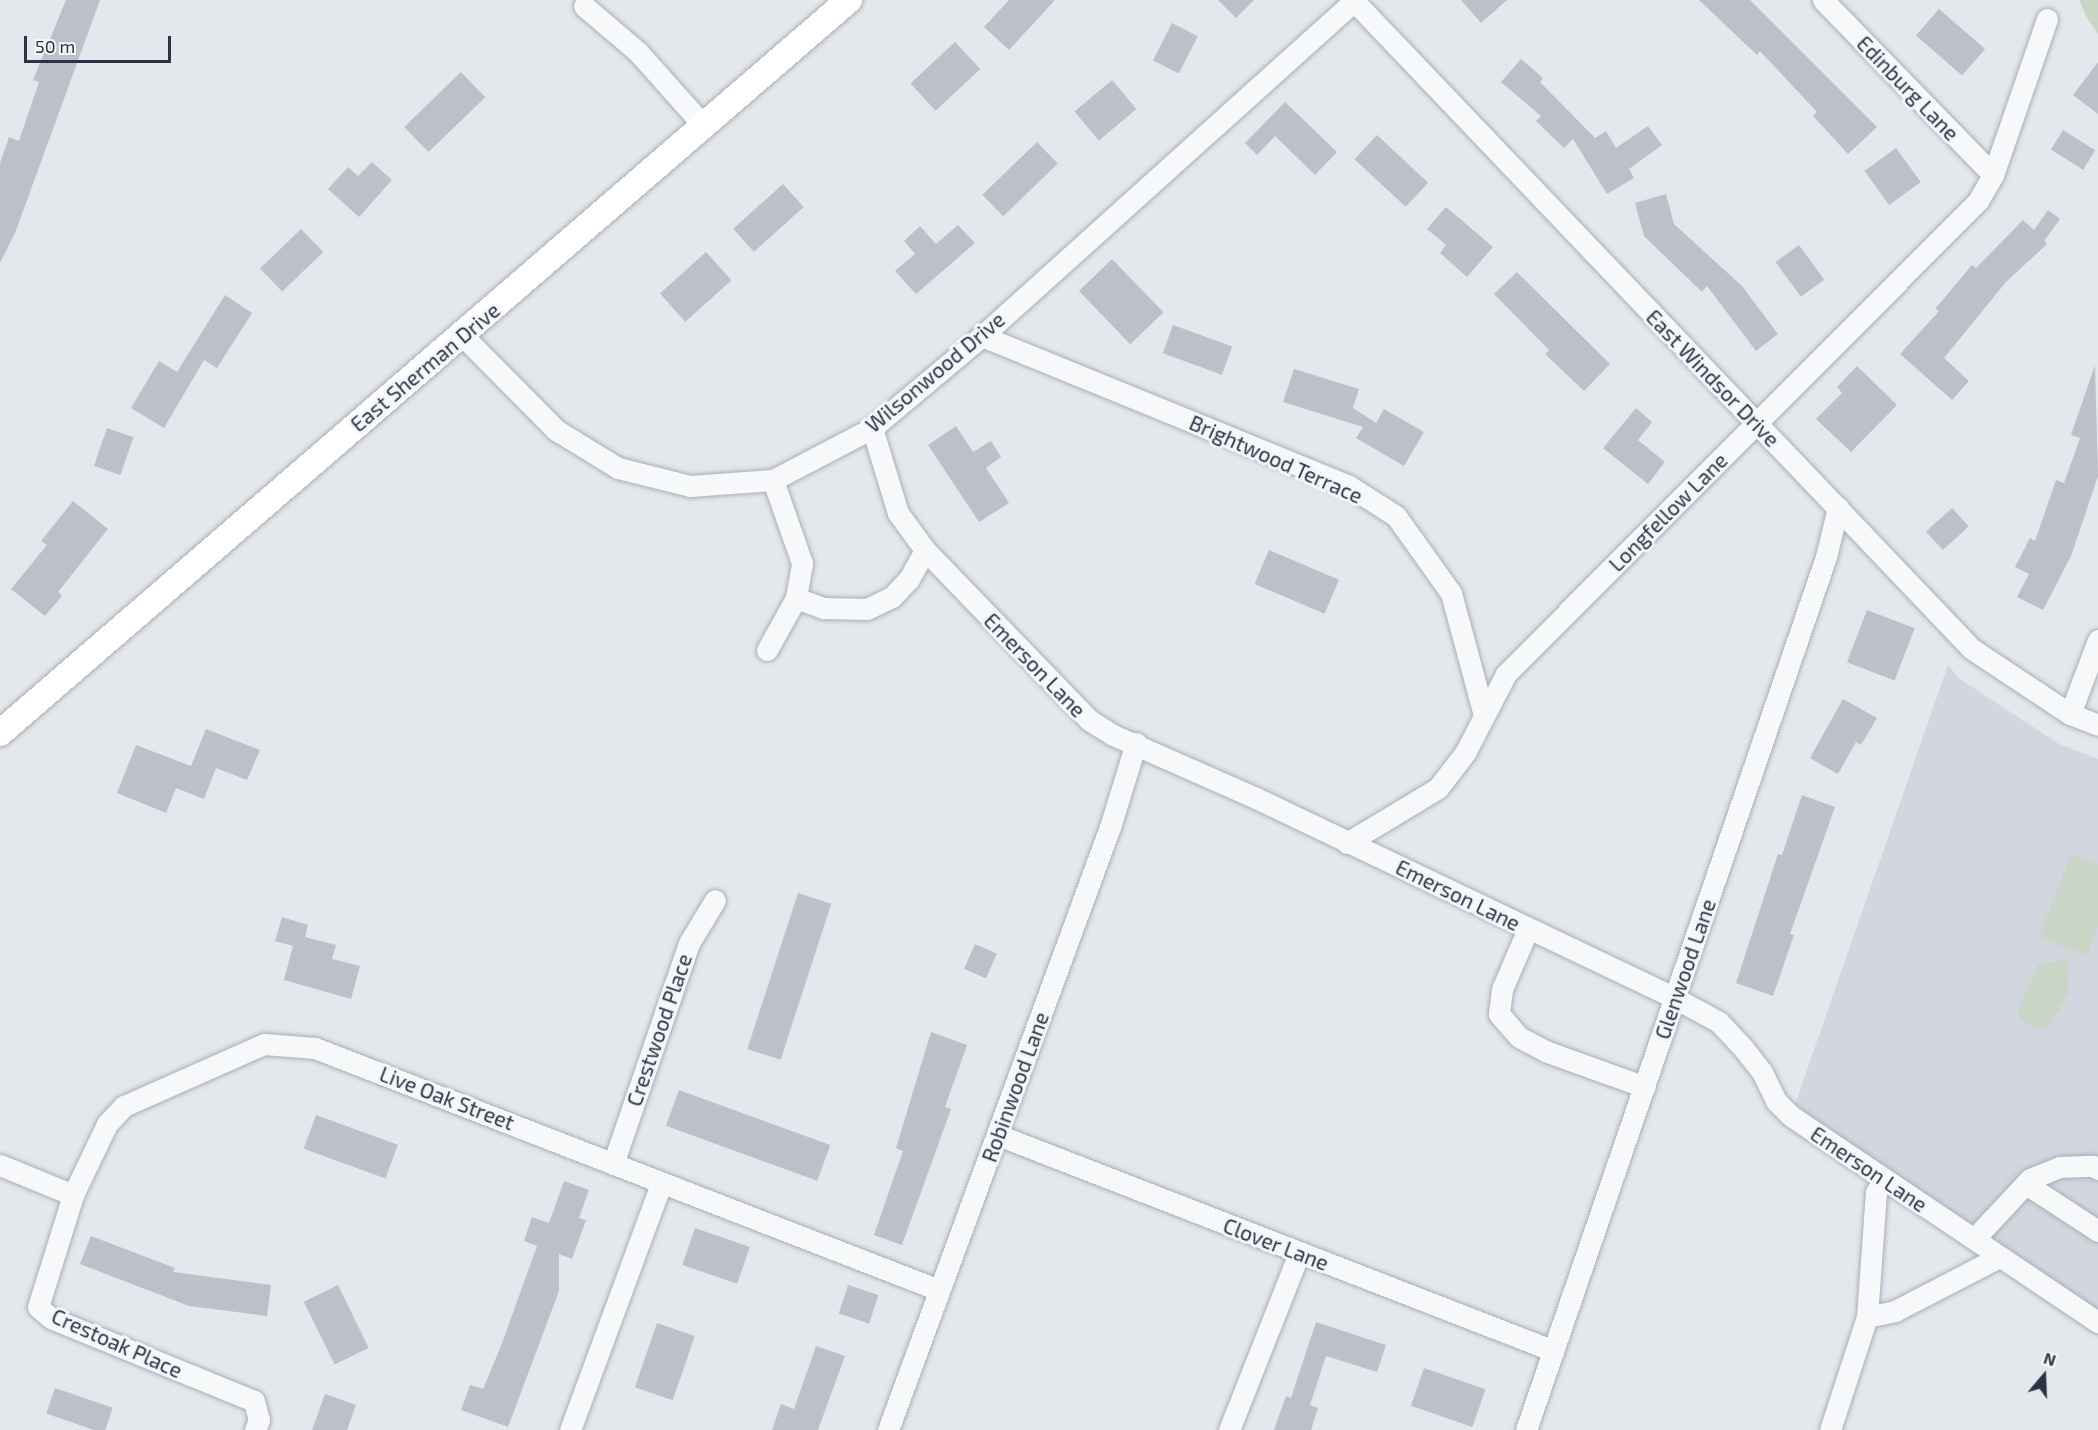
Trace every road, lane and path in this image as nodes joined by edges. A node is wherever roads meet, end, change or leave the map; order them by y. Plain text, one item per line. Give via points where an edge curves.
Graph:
1 (849, 0) edge
2 (1823, 0) edge
3 (1354, 1) edge
4 (584, 6) dead end
5 (2047, 19) dead end
6 (704, 126) junction
7 (1993, 175) junction
8 (462, 335) junction
9 (982, 336) junction
10 (1755, 423) junction
11 (872, 428) junction
12 (773, 480) junction
13 (1838, 507) junction
14 (925, 550) junction
15 (796, 598) junction
16 (2098, 640) edge
17 (767, 650) dead end
18 (2070, 714) junction
19 (1484, 715) junction
20 (2098, 725) edge
21 (0, 733) edge
22 (1136, 743) junction
23 (1347, 843) junction
24 (715, 900) dead end
25 (1528, 929) junction
26 (1675, 998) junction
27 (1645, 1087) junction
28 (998, 1135) junction
29 (613, 1164) junction
30 (0, 1165) edge
31 (2098, 1169) edge
32 (1884, 1179) junction
33 (661, 1184) junction
34 (2026, 1184) junction
35 (74, 1195) junction
36 (2098, 1231) edge
37 (1974, 1239) junction
38 (1299, 1252) junction
39 (1999, 1257) junction
40 (939, 1290) junction
41 (1867, 1317) junction
42 (2098, 1322) edge
43 (1554, 1351) junction
44 (257, 1425) edge
45 (570, 1430) edge
46 (888, 1430) edge
47 (1229, 1430) edge
48 (1526, 1430) edge
49 (1830, 1430) edge

1 - 6 main road, East Sherman Drive
2 - 7 street, Edinburg Lane
3 - 9 street, Wilsonwood Drive
3 - 10 street, East Windsor Drive
4 - 6 street via 638,52
5 - 7 street, Longfellow Lane
6 - 8 main road, East Sherman Drive
7 - 10 street, Longfellow Lane via 1978,201
8 - 12 street, Wilsonwood Drive via 556,430 618,468 690,486
8 - 21 main road, East Sherman Drive
9 - 11 street, Wilsonwood Drive
9 - 19 street, Brightwood Terrace via 1349,486 1396,516 1450,593
10 - 13 street, East Windsor Drive
10 - 19 street, Longfellow Lane via 1506,674
11 - 12 street, Wilsonwood Drive
11 - 14 street, Emerson Lane via 897,513
12 - 15 street via 802,563
13 - 18 street, East Windsor Drive via 1972,649
13 - 26 street, Glenwood Lane via 1826,557
14 - 15 street via 909,579 892,597 867,609 824,608
14 - 22 street, Emerson Lane via 1069,703 1113,735
15 - 17 street
16 - 18 street
18 - 20 street, East Windsor Drive
19 - 23 street, Longfellow Lane via 1465,753 1438,788
22 - 23 street, Emerson Lane
22 - 28 street, Robinwood Lane via 1106,838
23 - 25 street, Emerson Lane
24 - 29 street, Crestwood Place via 689,943
25 - 26 street, Emerson Lane
25 - 27 street via 1502,989 1499,1014 1519,1037 1545,1051
26 - 27 street, Glenwood Lane
26 - 32 street, Emerson Lane via 1719,1022 1744,1048 1762,1072 1776,1101 1791,1116
27 - 43 street, Glenwood Lane
28 - 38 street, Clover Lane
28 - 40 street, Robinwood Lane
29 - 33 street, Live Oak Street
29 - 35 street, Live Oak Street via 315,1048 264,1044 124,1106 107,1124
30 - 35 street
31 - 34 street via 2059,1167
32 - 37 street, Emerson Lane
32 - 41 street via 1876,1192
33 - 40 street, Live Oak Street via 851,1253
33 - 45 street
34 - 36 street
34 - 37 street
35 - 44 street, Crestoak Place via 38,1306 51,1318 254,1401
37 - 39 street, Emerson Lane
38 - 43 street, Clover Lane
38 - 47 street
39 - 41 street via 1895,1311
39 - 42 street, Emerson Lane
40 - 46 street, Robinwood Lane
41 - 49 street
43 - 48 street, Glenwood Lane

